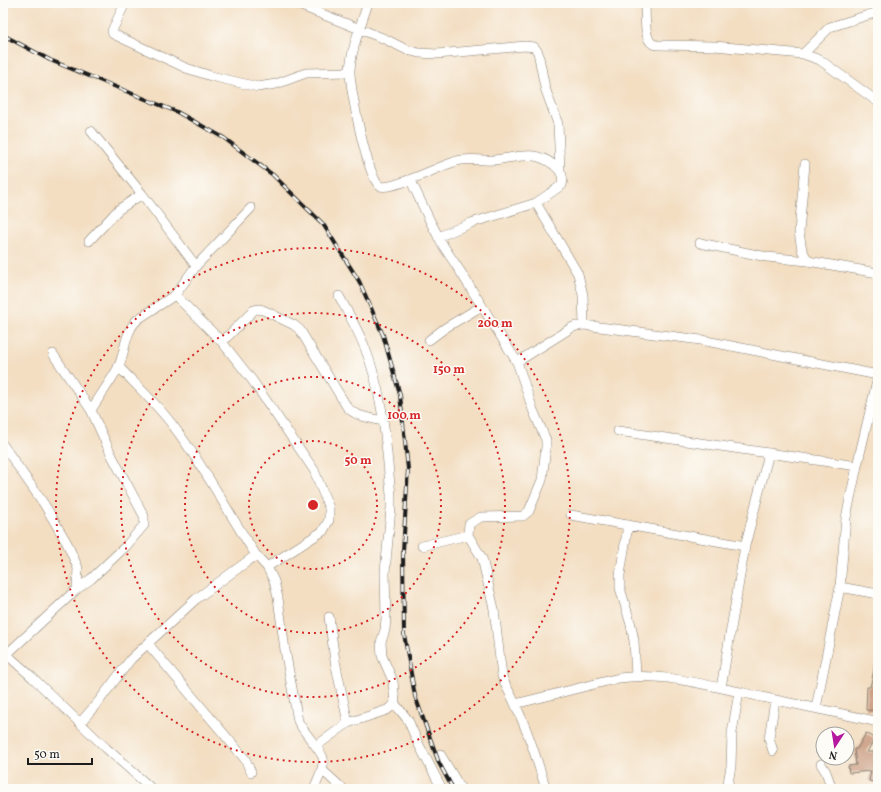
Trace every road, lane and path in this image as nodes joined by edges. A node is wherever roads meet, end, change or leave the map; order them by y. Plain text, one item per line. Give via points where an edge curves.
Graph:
1 (125, 3) edge
2 (294, 3) edge
3 (368, 3) edge
4 (645, 3) edge
5 (878, 12) edge
6 (359, 29) junction
7 (803, 54) junction
8 (350, 72) junction
9 (878, 102) edge
10 (91, 132) dead end
11 (805, 164) dead end
12 (560, 169) junction
13 (411, 180) junction
14 (142, 194) junction
15 (536, 203) junction
16 (251, 208) dead end
17 (438, 237) junction
18 (89, 241) dead end
19 (700, 243) dead end
20 (808, 262) junction
21 (196, 266) junction
22 (878, 273) edge
23 (175, 295) junction
24 (339, 296) dead end
25 (482, 306) junction
26 (584, 325) junction
27 (429, 340) dead end
28 (222, 342) junction
29 (53, 354) dead end
30 (517, 362) junction
31 (118, 366) junction
32 (878, 376) edge
33 (91, 410) junction
34 (383, 421) junction
35 (618, 430) dead end
36 (3, 445) edge
37 (769, 453) junction
38 (857, 466) junction
39 (571, 515) dead end
40 (628, 525) junction
41 (468, 535) junction
42 (422, 546) dead end
43 (745, 546) junction
44 (256, 555) junction
45 (267, 567) junction
46 (840, 587) junction
47 (77, 589) junction
48 (878, 594) edge
49 (329, 617) dead end
50 (148, 644) junction
51 (5, 653) edge
52 (636, 675) junction
53 (721, 688) junction
54 (739, 692) junction
55 (775, 700) junction
56 (395, 704) junction
57 (515, 704) junction
58 (816, 708) junction
59 (878, 722) edge
60 (80, 723) junction
61 (348, 724) junction
62 (316, 746) junction
63 (773, 751) dead end
64 (440, 754) dead end
65 (822, 766) edge
66 (322, 770) junction
67 (251, 772) dead end
68 (152, 789) edge
69 (314, 789) edge
70 (343, 789) edge
71 (442, 789) edge
72 (461, 789) edge
73 (546, 789) edge
74 (728, 789) edge
75 (832, 789) edge

1 - 8 street via 112,31 114,34 159,56 211,76 258,87 276,84 306,73
2 - 6 street
3 - 6 street
4 - 7 street via 646,31 648,39 653,44 714,46
5 - 7 street via 830,27
6 - 8 street
6 - 12 street via 420,53 534,47 538,52 544,88 558,124
7 - 9 street via 820,60
8 - 13 street via 367,162 376,183 385,187
10 - 14 street
11 - 20 street via 799,232 802,250
12 - 13 street via 543,158 531,155 494,160 462,160
12 - 15 street via 562,185
13 - 17 street
14 - 18 street via 118,210
14 - 21 street
15 - 17 street via 471,223
15 - 26 street via 579,279 583,295
16 - 21 street
17 - 25 street
19 - 20 street via 767,257
20 - 22 street
21 - 23 street
23 - 28 street
23 - 31 street via 133,324
24 - 34 street via 365,348
25 - 27 street
25 - 30 street
26 - 30 street via 570,328
26 - 32 street via 701,340
28 - 34 street via 258,308 294,325 300,330 347,407 356,414
28 - 45 street via 252,380 314,470 329,508 329,520 323,531
29 - 33 street
30 - 41 street via 532,410 546,440 542,480 529,511 523,516 481,517 469,524
31 - 33 street
31 - 44 street via 175,428
32 - 38 street
33 - 47 street via 144,516 144,525 126,546
34 - 56 street via 391,508 384,572 386,618 381,649 393,681
35 - 37 street
36 - 47 street via 44,504 67,544 78,568
37 - 38 street
37 - 43 street
38 - 46 street via 846,518
39 - 40 street
40 - 43 street
40 - 52 street via 620,588 634,641
41 - 42 street
41 - 57 street via 482,558 494,609 502,676
43 - 53 street
44 - 45 street
44 - 50 street via 196,599
45 - 62 street via 278,598 298,721 302,730
46 - 48 street
46 - 58 street
47 - 51 street
49 - 61 street
50 - 60 street via 131,659
50 - 67 street via 246,759
51 - 60 street
52 - 53 street
52 - 57 street
53 - 54 street
54 - 55 street
54 - 74 street via 732,733
55 - 58 street
55 - 63 street via 769,738
56 - 61 street via 387,710
56 - 71 street via 410,723
57 - 73 street
58 - 59 street
60 - 68 street
61 - 62 street
62 - 66 street via 323,758
64 - 72 street
65 - 75 street
66 - 69 street
66 - 70 street

